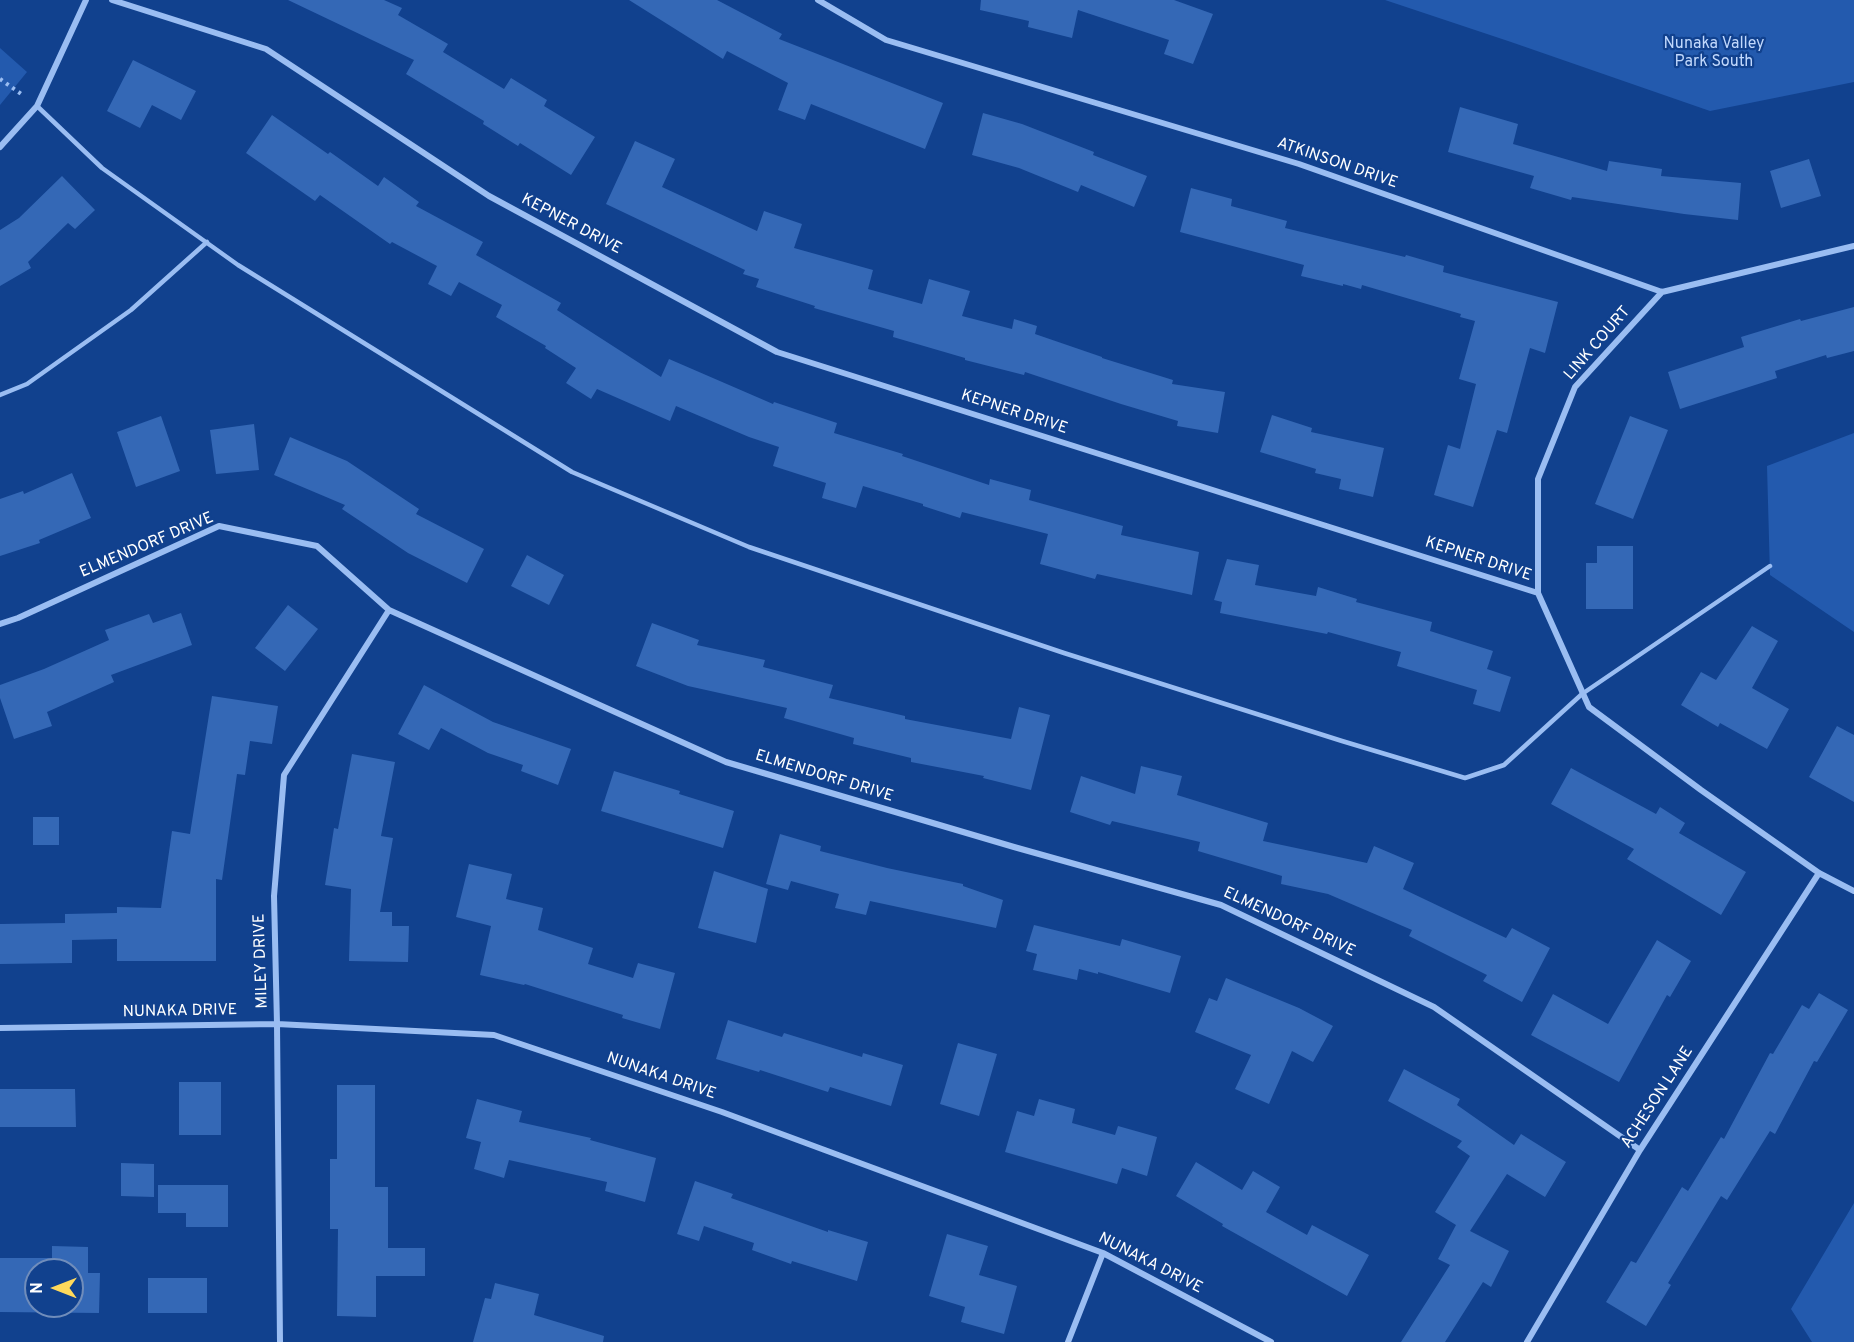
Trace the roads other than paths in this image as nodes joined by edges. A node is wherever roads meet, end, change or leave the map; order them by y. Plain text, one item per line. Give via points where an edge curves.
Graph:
1 (86, 0) edge
2 (112, 0) edge
3 (818, 0) edge
4 (37, 106) junction
5 (0, 147) edge
6 (207, 243) junction
7 (1854, 246) edge
8 (1662, 292) junction
9 (0, 395) edge
10 (1770, 566) dead end
11 (1538, 593) junction
12 (389, 609) junction
13 (0, 624) edge
14 (1582, 694) junction
15 (1819, 873) junction
16 (1854, 891) edge
17 (278, 1024) junction
18 (0, 1028) edge
19 (1641, 1150) junction
20 (1103, 1252) junction
21 (280, 1342) edge
22 (1068, 1342) edge
23 (1271, 1342) edge
24 (1527, 1342) edge

1 - 4 street
2 - 11 street, KEPNER DRIVE via 266,49 489,196 777,352
3 - 8 street, ATKINSON DRIVE via 886,40 1299,164
4 - 5 street
4 - 6 lane via 102,168
6 - 9 lane via 131,310 27,384
6 - 14 lane via 572,472 749,547 1064,653 1465,778 1504,765
7 - 8 street
8 - 11 street, LINK COURT via 1575,387 1538,479
10 - 14 lane
11 - 14 street, KEPNER DRIVE
12 - 13 street, ELMENDORF DRIVE via 317,546 219,526
12 - 17 street, MILEY DRIVE via 284,775 274,896
12 - 19 street, ELMENDORF DRIVE via 726,762 1221,905 1434,1007
14 - 15 street, KEPNER DRIVE via 1589,708
15 - 16 street, KEPNER DRIVE
15 - 19 street, ACHESON LANE
17 - 18 street, NUNAKA DRIVE
17 - 20 street, NUNAKA DRIVE via 494,1035 722,1112
17 - 21 street, MILEY DRIVE
19 - 24 street, ACHESON LANE
20 - 22 street
20 - 23 street, NUNAKA DRIVE

